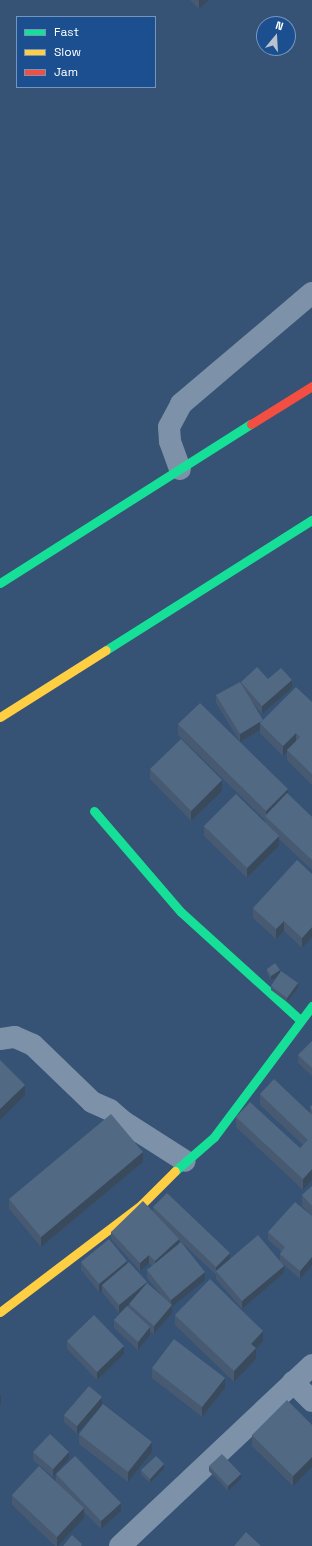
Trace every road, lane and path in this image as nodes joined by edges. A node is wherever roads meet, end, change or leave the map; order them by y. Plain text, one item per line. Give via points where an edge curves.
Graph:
1 (312, 293) edge
2 (312, 386) edge
3 (180, 469) junction
4 (312, 520) edge
5 (0, 583) edge
6 (0, 717) edge
7 (94, 811) dead end
8 (312, 1006) edge
9 (300, 1020) junction
10 (0, 1039) edge
11 (185, 1161) junction
12 (0, 1312) edge
13 (312, 1364) edge
14 (294, 1382) junction
15 (312, 1401) edge
16 (120, 1546) edge

1 - 3 street via 181,404 169,427 170,441
2 - 3 main road
3 - 5 main road
4 - 6 main road
7 - 9 main road via 181,912
8 - 9 main road
9 - 11 main road via 214,1137
10 - 11 street via 15,1037 34,1045 92,1102 110,1110 143,1135
11 - 12 main road via 141,1205
13 - 14 street
14 - 15 street
14 - 16 street

